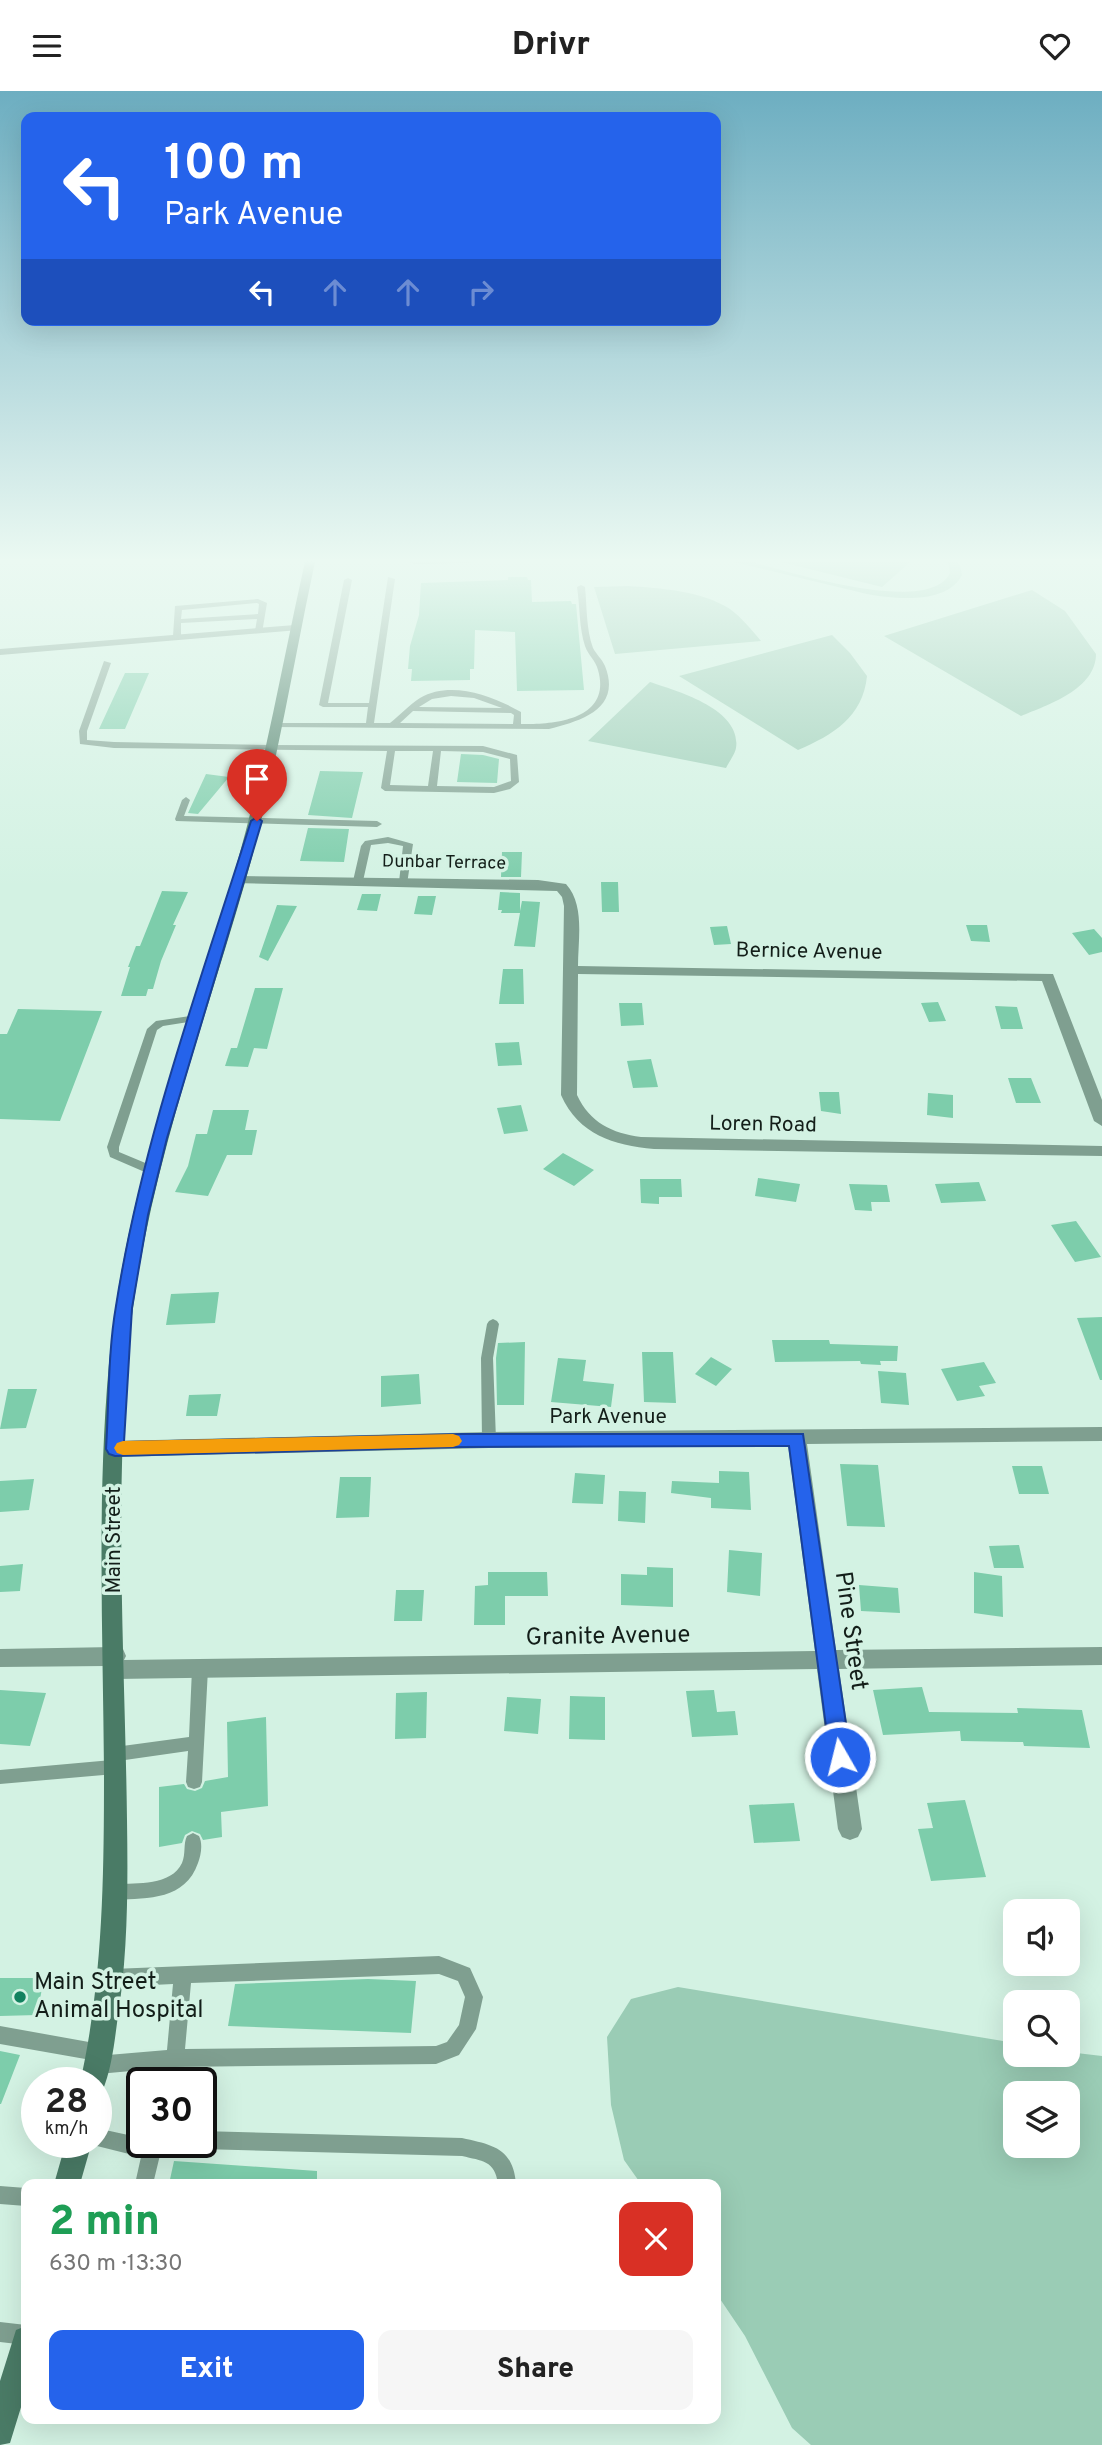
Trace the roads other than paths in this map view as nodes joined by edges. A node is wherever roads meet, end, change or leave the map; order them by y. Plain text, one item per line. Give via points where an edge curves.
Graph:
1 (106, 667) edge
2 (287, 667) edge
3 (331, 667) edge
4 (378, 667) edge
5 (601, 667) edge
6 (373, 705) junction
7 (412, 709) junction
8 (513, 711) junction
9 (370, 724) junction
10 (276, 725) junction
11 (394, 725) junction
12 (517, 726) junction
13 (271, 748) junction
14 (391, 750) junction
15 (437, 750) junction
16 (432, 789) junction
17 (186, 800) dead end
18 (257, 821) junction
19 (377, 824) dead end
20 (239, 880) junction
21 (358, 881) junction
22 (404, 882) junction
23 (569, 970) junction
24 (197, 1018) junction
25 (1102, 1121) edge
26 (1102, 1151) edge
27 (151, 1170) junction
28 (493, 1324) dead end
29 (1102, 1434) edge
30 (797, 1439) junction
31 (489, 1440) junction
32 (115, 1449) junction
33 (1102, 1656) edge
34 (0, 1658) edge
35 (827, 1660) junction
36 (115, 1663) junction
37 (200, 1669) junction
38 (197, 1743) junction
39 (115, 1760) junction
40 (0, 1777) edge
41 (194, 1782) dead end
42 (850, 1829) dead end
43 (194, 1842) dead end
44 (116, 1892) junction
45 (183, 1974) junction
46 (112, 1978) junction
47 (0, 2035) edge
48 (175, 2058) junction
49 (97, 2067) edge
50 (217, 2140) edge
51 (75, 2158) edge
52 (153, 2158) edge
53 (69, 2179) edge
54 (146, 2179) edge
55 (507, 2179) edge
56 (0, 2195) edge
57 (21, 2197) edge
58 (0, 2332) edge
59 (21, 2337) edge
60 (21, 2374) edge
61 (0, 2433) edge

1 - 13 lane via 83,742
2 - 10 main road, Main Street
3 - 6 lane via 323,705
4 - 6 lane
5 - 12 lane via 605,696 593,710 549,727
6 - 9 lane
7 - 8 lane
7 - 8 lane via 431,696 461,695 489,699
7 - 11 lane
8 - 12 lane via 518,714
9 - 10 lane
9 - 11 lane
10 - 13 main road, Main Street
11 - 12 lane
13 - 14 lane
13 - 18 main road, Main Street
14 - 15 lane
14 - 16 lane via 385,788
15 - 16 lane
15 - 16 lane via 483,749 514,757 515,782 494,790
17 - 18 lane via 179,819
18 - 19 lane
18 - 20 main road, Main Street
20 - 21 street, Dunbar Terrace
20 - 24 main road, Main Street
21 - 22 street, Dunbar Terrace
21 - 22 lane via 368,843 388,840 408,843
22 - 23 street, Dunbar Terrace via 561,887 570,900
23 - 25 street, Bernice Avenue via 1048,977
23 - 26 street, Loren Road via 569,1095 579,1116 611,1136 654,1144
24 - 27 main road, Main Street
24 - 27 lane via 160,1023 152,1029 113,1147 114,1154
27 - 32 main road, Main Street via 123,1308
28 - 31 lane via 487,1358
29 - 30 street, Park Avenue
30 - 31 street, Park Avenue
30 - 35 street, Pine Street
31 - 32 street, Park Avenue
32 - 36 main road, Main Street
33 - 35 street, Granite Avenue
34 - 36 street, Granite Avenue
35 - 37 street, Granite Avenue
35 - 42 street, Pine Street
36 - 37 street, Granite Avenue
36 - 39 main road, Main Street
37 - 38 lane
38 - 39 lane
38 - 41 lane
39 - 40 lane
39 - 44 main road, Main Street
43 - 44 lane via 194,1861 186,1876 174,1883
44 - 46 main road, Main Street
45 - 46 lane
45 - 48 lane
45 - 48 lane via 439,1965 464,1974 474,1997 467,2029 453,2049 436,2055
46 - 49 main road, Main Street
47 - 49 lane
48 - 49 lane
50 - 55 lane via 462,2147 500,2159
51 - 53 main road
52 - 54 lane
56 - 57 lane
58 - 59 lane
60 - 61 main road

